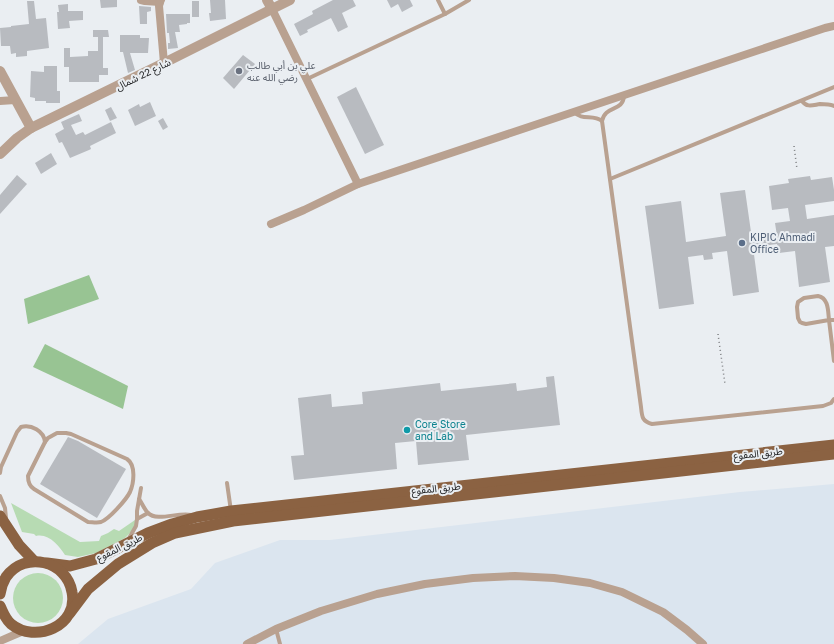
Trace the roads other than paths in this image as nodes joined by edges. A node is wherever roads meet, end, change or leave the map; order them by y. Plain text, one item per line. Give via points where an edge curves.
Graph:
1 (141, 0) edge
2 (267, 0) edge
3 (290, 0) edge
4 (438, 0) edge
5 (469, 0) edge
6 (161, 1) edge
7 (272, 9) junction
8 (445, 14) junction
9 (834, 26) edge
10 (164, 63) junction
11 (0, 71) edge
12 (306, 79) junction
13 (834, 87) edge
14 (624, 95) junction
15 (15, 100) junction
16 (0, 101) edge
17 (802, 101) junction
18 (834, 106) edge
19 (574, 112) junction
20 (602, 121) junction
21 (31, 128) junction
22 (0, 154) edge
23 (610, 179) junction
24 (358, 184) junction
25 (271, 224) dead end
26 (829, 320) junction
27 (834, 320) edge
28 (834, 356) edge
29 (834, 361) edge
30 (834, 399) edge
31 (45, 442) junction
32 (834, 445) edge
33 (834, 454) edge
34 (0, 472) edge
35 (227, 483) dead end
36 (141, 488) dead end
37 (0, 496) edge
38 (139, 499) junction
39 (231, 511) junction
40 (148, 513) junction
41 (197, 517) junction
42 (137, 519) junction
43 (3, 520) edge
44 (127, 542) junction
45 (34, 561) junction
46 (47, 563) junction
47 (1, 586) edge
48 (0, 606) edge
49 (70, 613) junction
50 (276, 629) junction
51 (21, 632) junction
52 (0, 641) edge
53 (247, 644) edge
54 (280, 644) edge
55 (703, 644) edge

1 - 6 street
2 - 7 street
3 - 7 street, شارع 22 شمال
4 - 8 lane
5 - 8 lane
6 - 10 street via 159,6
7 - 10 street, شارع 22 شمال
7 - 12 street
8 - 12 lane
9 - 14 street
10 - 21 street, شارع 22 شمال
11 - 15 street
12 - 24 street
13 - 17 lane
14 - 19 street
14 - 20 lane via 623,102 606,112
15 - 16 street
15 - 21 street
17 - 18 lane via 809,106
17 - 23 lane
19 - 20 lane via 581,117 595,117
19 - 24 street
20 - 23 lane
21 - 22 street, شارع 22 شمال
23 - 30 lane via 642,417 646,422 652,424 823,406
24 - 25 street
26 - 26 lane via 826,302 822,297 804,298 798,302 800,322 806,324
26 - 27 lane
26 - 28 lane
28 - 29 lane
31 - 31 lane via 28,476 30,485 84,520 105,520 129,493 132,484 131,462 71,434 57,433
31 - 34 lane via 44,435 39,430 21,427
32 - 39 main road, طريق المقوع
33 - 49 main road, طريق المقوع via 233,521 175,533 152,543 118,564 88,589
35 - 39 lane
36 - 38 lane
37 - 43 lane via 5,508
38 - 40 lane
38 - 42 lane
39 - 41 main road, طريق المقوع
40 - 41 lane via 160,517 187,514
40 - 42 lane
41 - 44 main road, طريق المقوع
42 - 44 lane
43 - 45 main road via 19,545
44 - 46 main road, طريق المقوع via 96,559 70,566
45 - 46 main road, طريق المقوع
45 - 47 main road via 14,569
46 - 49 main road via 56,567 70,583 73,603
48 - 51 main road via 11,625
49 - 51 main road, طريق المقوع via 64,623 44,634 32,635
50 - 53 street
50 - 54 lane
50 - 55 street via 321,611 377,594 425,584 515,576 590,583 622,592 663,612
51 - 52 street

